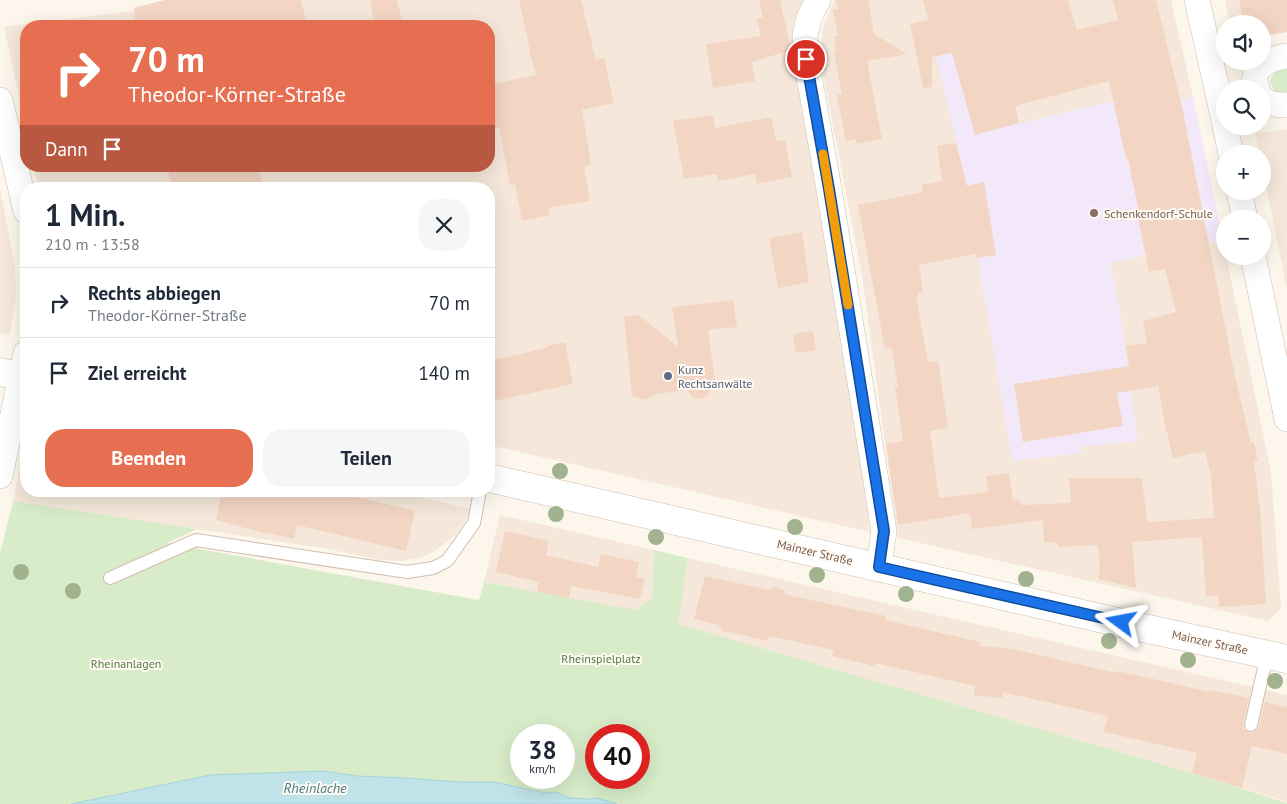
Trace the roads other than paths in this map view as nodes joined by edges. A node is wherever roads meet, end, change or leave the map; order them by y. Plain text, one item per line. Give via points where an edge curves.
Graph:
1 (818, 0) edge
2 (1197, 0) edge
3 (1287, 56) edge
4 (1254, 80) edge
5 (1216, 85) edge
6 (0, 100) edge
7 (1271, 103) edge
8 (1287, 105) edge
9 (20, 185) edge
10 (1255, 265) edge
11 (18, 370) edge
12 (1287, 419) edge
13 (0, 476) edge
14 (495, 479) edge
15 (479, 497) edge
16 (879, 567) junction
17 (110, 578) dead end
18 (1277, 657) edge
19 (1251, 725) dead end

1 - 16 street via 805,36 806,59 884,531
2 - 5 street
3 - 4 street via 1262,65
6 - 9 street
7 - 8 street
10 - 12 street
11 - 13 street
14 - 16 street, Mainzer Straße
15 - 17 lane via 474,523 447,561 433,568 407,572 196,540
16 - 18 street, Mainzer Straße
18 - 19 lane

